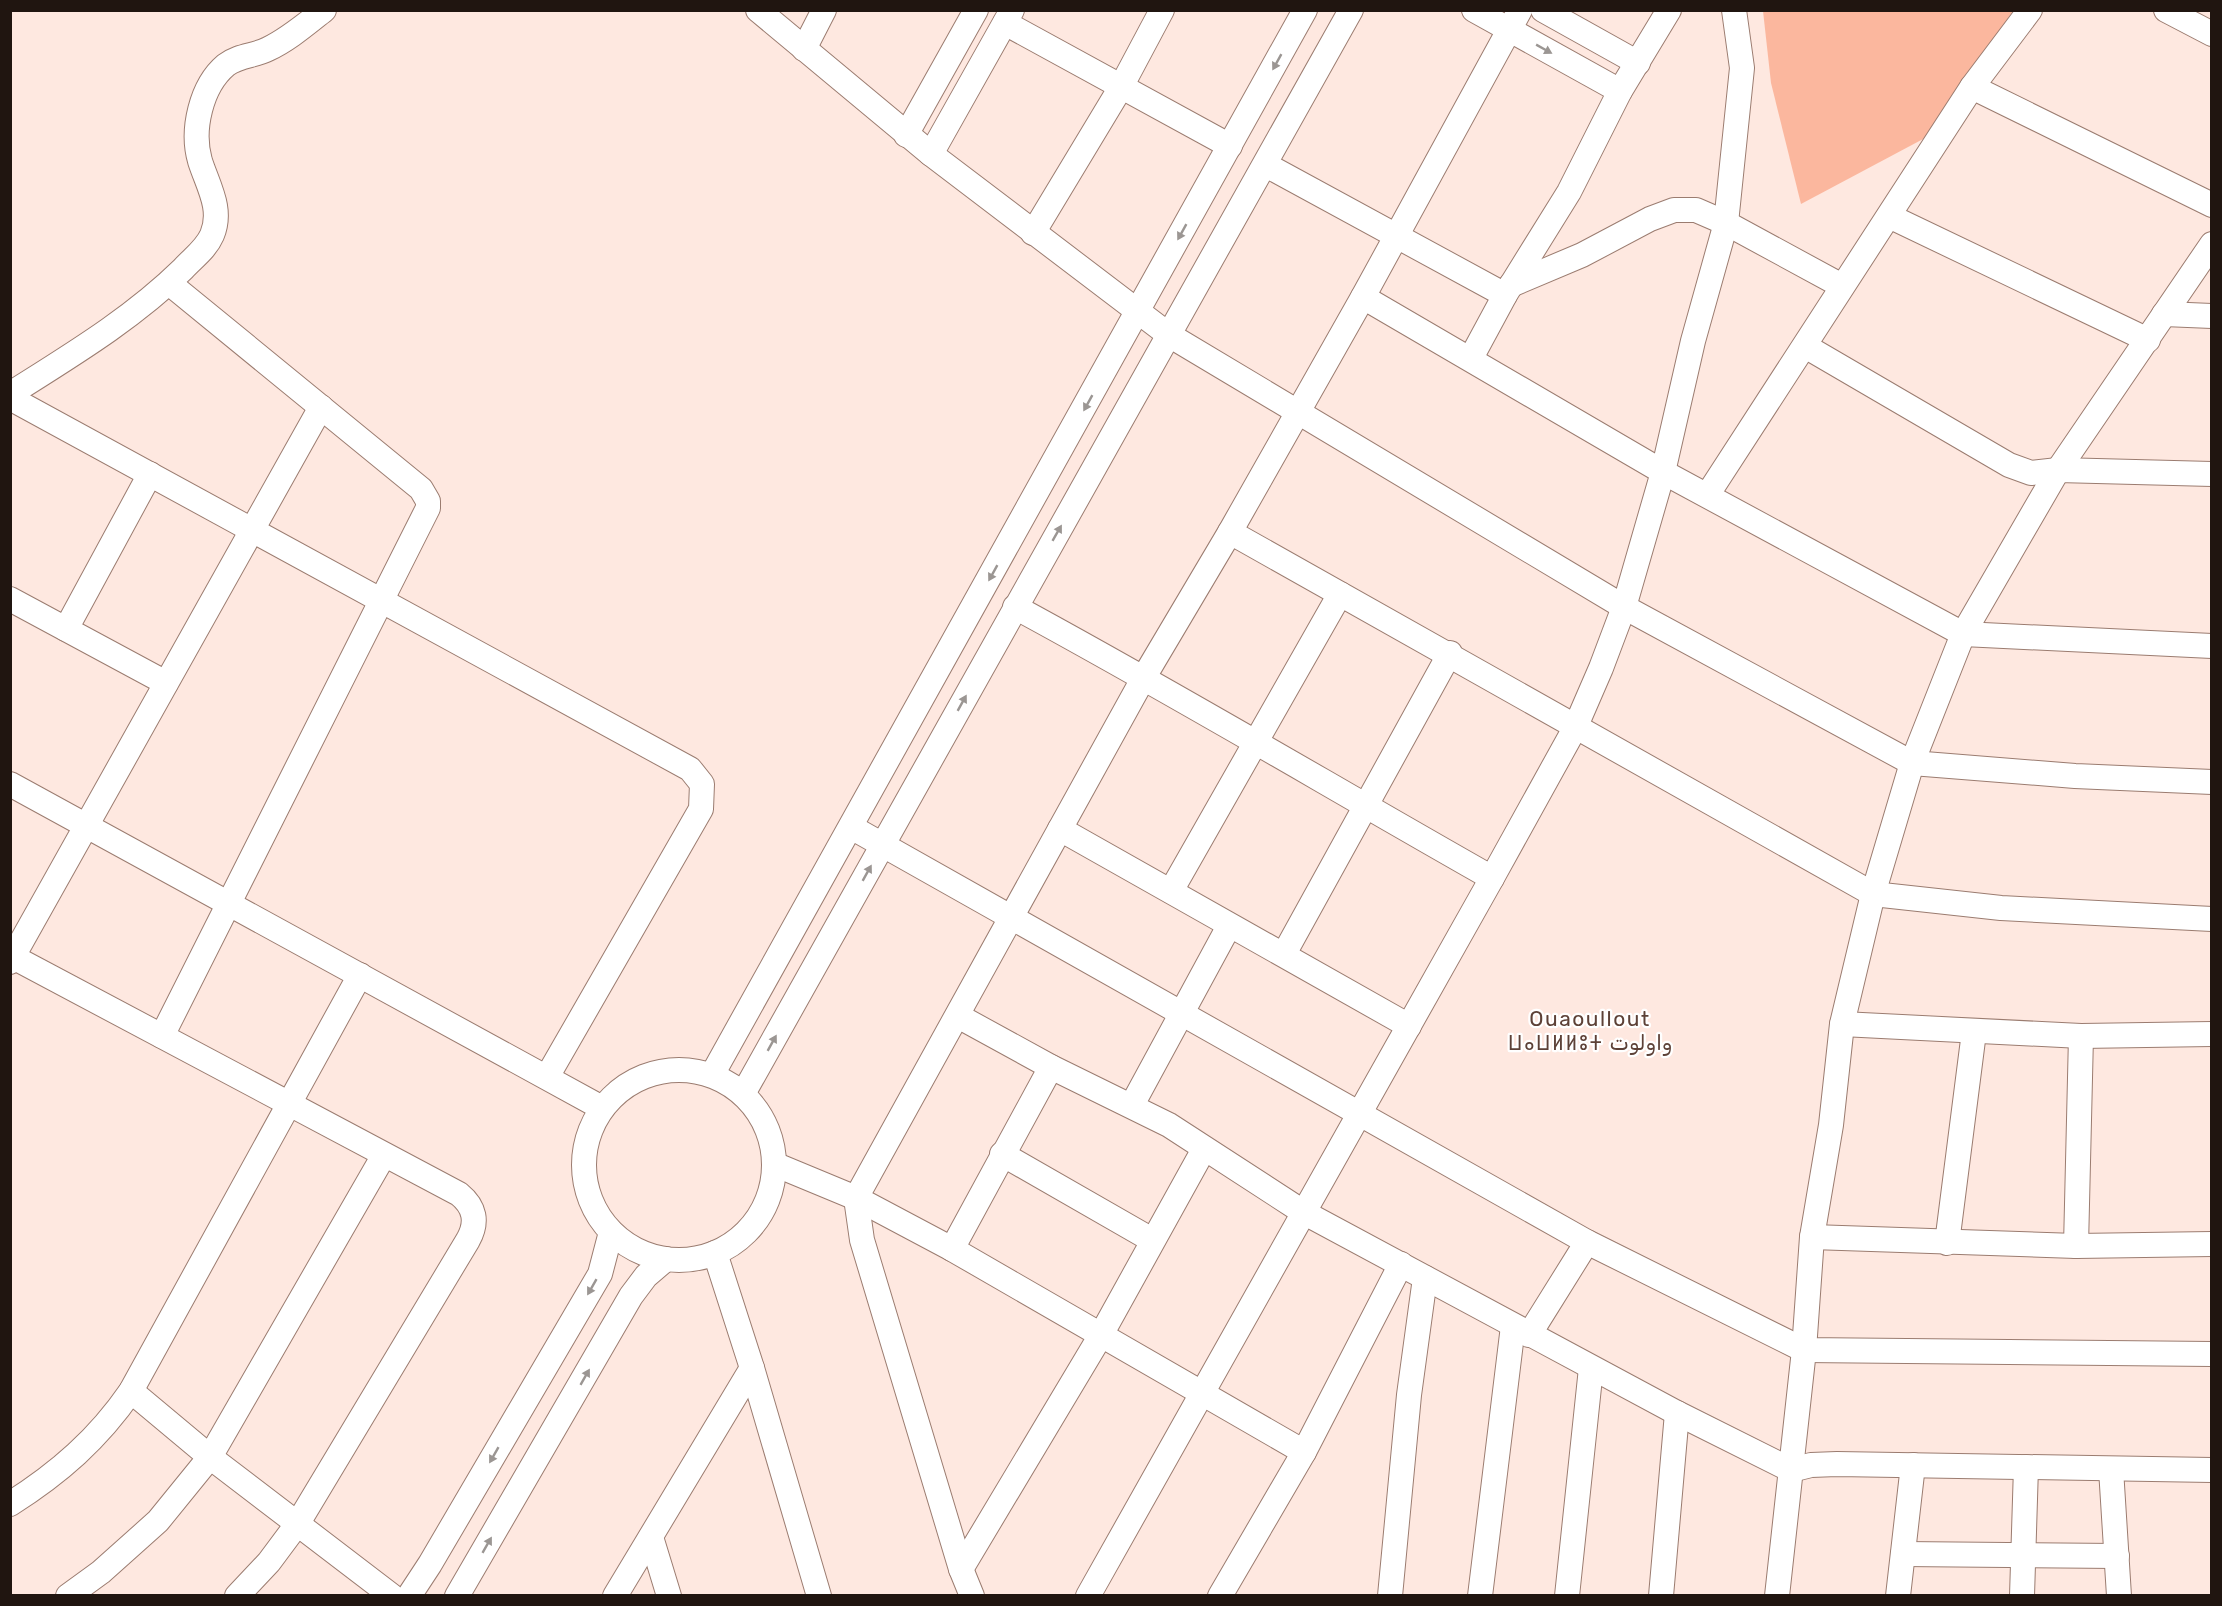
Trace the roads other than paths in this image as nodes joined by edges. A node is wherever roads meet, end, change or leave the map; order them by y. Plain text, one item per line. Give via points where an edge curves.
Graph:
1 (324, 10) edge
2 (758, 10) edge
3 (824, 10) edge
4 (976, 10) edge
5 (1162, 10) edge
6 (1305, 10) edge
7 (1351, 10) edge
8 (1474, 10) edge
9 (1543, 10) edge
10 (1669, 10) edge
11 (1734, 10) edge
12 (2030, 10) edge
13 (2166, 10) edge
14 (1009, 17) edge
15 (1514, 20) edge
16 (2211, 34) edge
17 (804, 50) junction
18 (1638, 63) junction
19 (1121, 87) junction
20 (1972, 87) junction
21 (1620, 91) junction
22 (906, 135) junction
23 (1230, 146) junction
24 (931, 154) junction
25 (1266, 165) junction
26 (2211, 205) edge
27 (1889, 216) junction
28 (1726, 222) junction
29 (1033, 233) junction
30 (1396, 236) junction
31 (2211, 244) edge
32 (169, 283) junction
33 (1842, 286) junction
34 (1508, 290) junction
35 (1363, 297) junction
36 (1139, 312) junction
37 (2164, 314) junction
38 (2211, 316) edge
39 (1169, 335) junction
40 (2148, 340) junction
41 (1805, 346) junction
42 (1471, 358) junction
43 (10, 396) edge
44 (321, 407) junction
45 (1296, 413) junction
46 (2058, 470) junction
47 (1663, 472) junction
48 (150, 474) junction
49 (2211, 474) edge
50 (1708, 494) junction
51 (252, 530) junction
52 (1230, 532) junction
53 (1340, 594) junction
54 (10, 599) edge
55 (383, 600) junction
56 (1015, 607) junction
57 (1624, 607) junction
58 (66, 629) junction
59 (1963, 634) junction
60 (2211, 646) edge
61 (1450, 653) junction
62 (1144, 677) junction
63 (166, 683) junction
64 (1575, 728) junction
65 (1255, 740) junction
66 (1912, 763) junction
67 (2211, 782) edge
68 (10, 784) edge
69 (1364, 806) junction
70 (87, 825) junction
71 (851, 827) junction
72 (1060, 829) junction
73 (882, 845) junction
74 (1492, 878) junction
75 (1171, 891) junction
76 (1873, 894) junction
77 (229, 904) junction
78 (1009, 917) junction
79 (2211, 919) edge
80 (1229, 926) junction
81 (1284, 954) junction
82 (12, 959) edge
83 (360, 975) junction
84 (1181, 1011) junction
85 (958, 1016) junction
86 (1842, 1024) junction
87 (1409, 1026) junction
88 (1974, 1032) junction
89 (2211, 1034) edge
90 (162, 1036) junction
91 (2080, 1036) junction
92 (1051, 1067) junction
93 (712, 1075) junction
94 (547, 1077) junction
95 (743, 1094) junction
96 (289, 1104) junction
97 (1132, 1105) junction
98 (602, 1108) junction
99 (1360, 1112) junction
100 (1204, 1149) junction
101 (1002, 1154) junction
102 (384, 1155) junction
103 (774, 1164) junction
104 (856, 1198) junction
105 (1303, 1212) junction
106 (611, 1232) junction
107 (1812, 1237) junction
108 (1152, 1240) junction
109 (1587, 1242) junction
110 (1947, 1243) junction
111 (2211, 1244) edge
112 (2076, 1246) junction
113 (952, 1250) junction
114 (715, 1253) junction
115 (666, 1259) junction
116 (1401, 1264) junction
117 (1425, 1278) junction
118 (1521, 1330) junction
119 (1101, 1335) junction
120 (1804, 1350) junction
121 (2211, 1354) edge
122 (753, 1368) junction
123 (1591, 1368) junction
124 (131, 1391) junction
125 (1202, 1391) junction
126 (1677, 1413) junction
127 (1304, 1452) junction
128 (210, 1457) junction
129 (1913, 1465) junction
130 (2026, 1467) junction
131 (2111, 1468) junction
132 (1791, 1470) junction
133 (2211, 1470) edge
134 (10, 1504) edge
135 (298, 1523) junction
136 (651, 1537) junction
137 (1903, 1554) junction
138 (2023, 1555) junction
139 (2116, 1556) junction
140 (961, 1569) junction
141 (68, 1596) edge
142 (237, 1596) edge
143 (392, 1596) edge
144 (409, 1596) edge
145 (457, 1596) edge
146 (615, 1596) edge
147 (669, 1596) edge
148 (819, 1596) edge
149 (972, 1596) edge
150 (1088, 1596) edge
151 (1220, 1596) edge
152 (1390, 1596) edge
153 (1480, 1596) edge
154 (1566, 1596) edge
155 (1661, 1596) edge
156 (1777, 1596) edge
157 (1898, 1596) edge
158 (2022, 1596) edge
159 (2119, 1596) edge

1 - 32 street via 283,41 227,64 208,88 199,115 197,140 216,220 206,246
2 - 17 street
3 - 17 street
4 - 22 street
5 - 19 street
6 -> 23 street
7 - 25 street
8 - 15 street
9 - 18 street
10 - 18 street
11 - 28 street via 1742,68
12 - 20 street
13 - 16 street
14 - 19 street
14 - 24 street
15 -> 21 street
15 - 30 street
17 - 22 street
18 - 21 street
19 - 23 street
19 - 29 street
20 - 26 street
20 - 27 street
21 - 34 street via 1569,192
22 - 24 street
23 -> 36 street
24 - 29 street
25 - 30 street
25 - 39 street
27 - 33 street
27 - 40 street
28 - 33 street
28 - 34 street via 1696,210 1674,210
28 - 47 street
29 - 36 street
30 - 34 street
30 - 35 street
31 - 37 street
32 - 43 street via 114,328
32 - 44 street
33 - 41 street
34 - 42 street
35 - 42 street
35 - 45 street
36 - 39 street
36 -> 71 street
37 - 38 street
37 - 40 street
39 - 45 street
56 -> 39 street
40 - 46 street
41 - 46 street via 2009,465 2031,473
41 - 50 street
42 - 47 street
43 - 48 street
44 - 51 street
44 - 55 street via 421,489 428,501 425,516
45 - 52 street
45 - 57 street
46 - 49 street
46 - 59 street
47 - 50 street
47 - 57 street
48 - 51 street
48 - 58 street
50 - 59 street
51 - 55 street
51 - 63 street
52 - 53 street
52 - 62 street
53 - 61 street
53 - 65 street
54 - 58 street
55 - 77 street
55 - 94 street via 690,769 702,784 701,809
56 - 62 street
73 -> 56 street
57 - 64 street
57 - 66 street
58 - 63 street
59 - 60 street
59 - 66 street
61 - 64 street
61 - 69 street
62 - 65 street
62 - 72 street
63 - 70 street
64 - 74 street
64 - 76 street
65 - 69 street
65 - 75 street
66 - 67 street
66 - 76 street
68 - 70 street
69 - 74 street
69 - 81 street
70 - 77 street
70 - 82 street
71 - 73 street
71 - 93 street
72 - 75 street
72 - 78 street
73 - 78 street
95 -> 73 street
74 - 87 street
75 - 80 street
76 - 79 street via 2001,908
76 - 86 street
77 - 83 street
77 - 90 street
78 - 84 street
78 - 85 street
80 - 81 street
80 - 84 street
81 - 87 street
82 - 90 street
83 - 94 street
83 - 96 street
84 - 97 street
84 - 99 street
85 - 92 street
85 - 104 street
86 - 88 street
86 - 107 street via 1831,1125
87 - 99 street
88 - 91 street
88 - 110 street
89 - 91 street
90 - 96 street
91 - 112 street
92 - 97 street
92 - 101 street
93 - 95 street
93 - 98 street via 664,1070 640,1077 619,1090
94 - 98 street
95 - 103 street via 760,1114 770,1138
96 - 102 street
96 - 124 street
97 - 100 street
98 - 106 street via 586,1142 585,1181 599,1217
99 - 105 street
99 - 109 street
100 - 105 street
100 - 108 street
101 - 108 street
101 - 113 street
102 - 128 street
102 - 135 street via 467,1201 475,1220 473,1231
103 - 104 street
103 - 114 street via 771,1192 758,1218 740,1239
104 - 113 street
104 - 140 street via 862,1240
105 - 116 street
105 - 125 street
106 - 115 street via 636,1250
106 -> 144 street via 600,1274
107 - 110 street
107 - 120 street
108 - 119 street
109 - 118 street
109 - 120 street
110 - 112 street
111 - 112 street
113 - 119 street
114 - 115 street via 691,1260
114 - 122 street
145 -> 115 street via 631,1296
116 - 117 street
116 - 127 street
117 - 118 street
117 - 152 street via 1409,1395
118 - 123 street
118 - 153 street
119 - 125 street
119 - 140 street
120 - 121 street
120 - 132 street
122 - 136 street
122 - 148 street
123 - 126 street
123 - 154 street
124 - 128 street
124 - 134 street via 78,1455
125 - 127 street
125 - 150 street
126 - 132 street
126 - 155 street
127 - 151 street
128 - 135 street
128 - 141 street via 158,1521
129 - 130 street
129 - 132 street via 1811,1465
129 - 137 street
130 - 131 street
130 - 138 street
131 - 133 street
131 - 139 street
132 - 156 street
135 - 142 street
135 - 143 street
136 - 146 street
136 - 147 street
137 - 138 street
137 - 157 street
138 - 139 street
138 - 158 street
139 - 159 street
140 - 149 street

